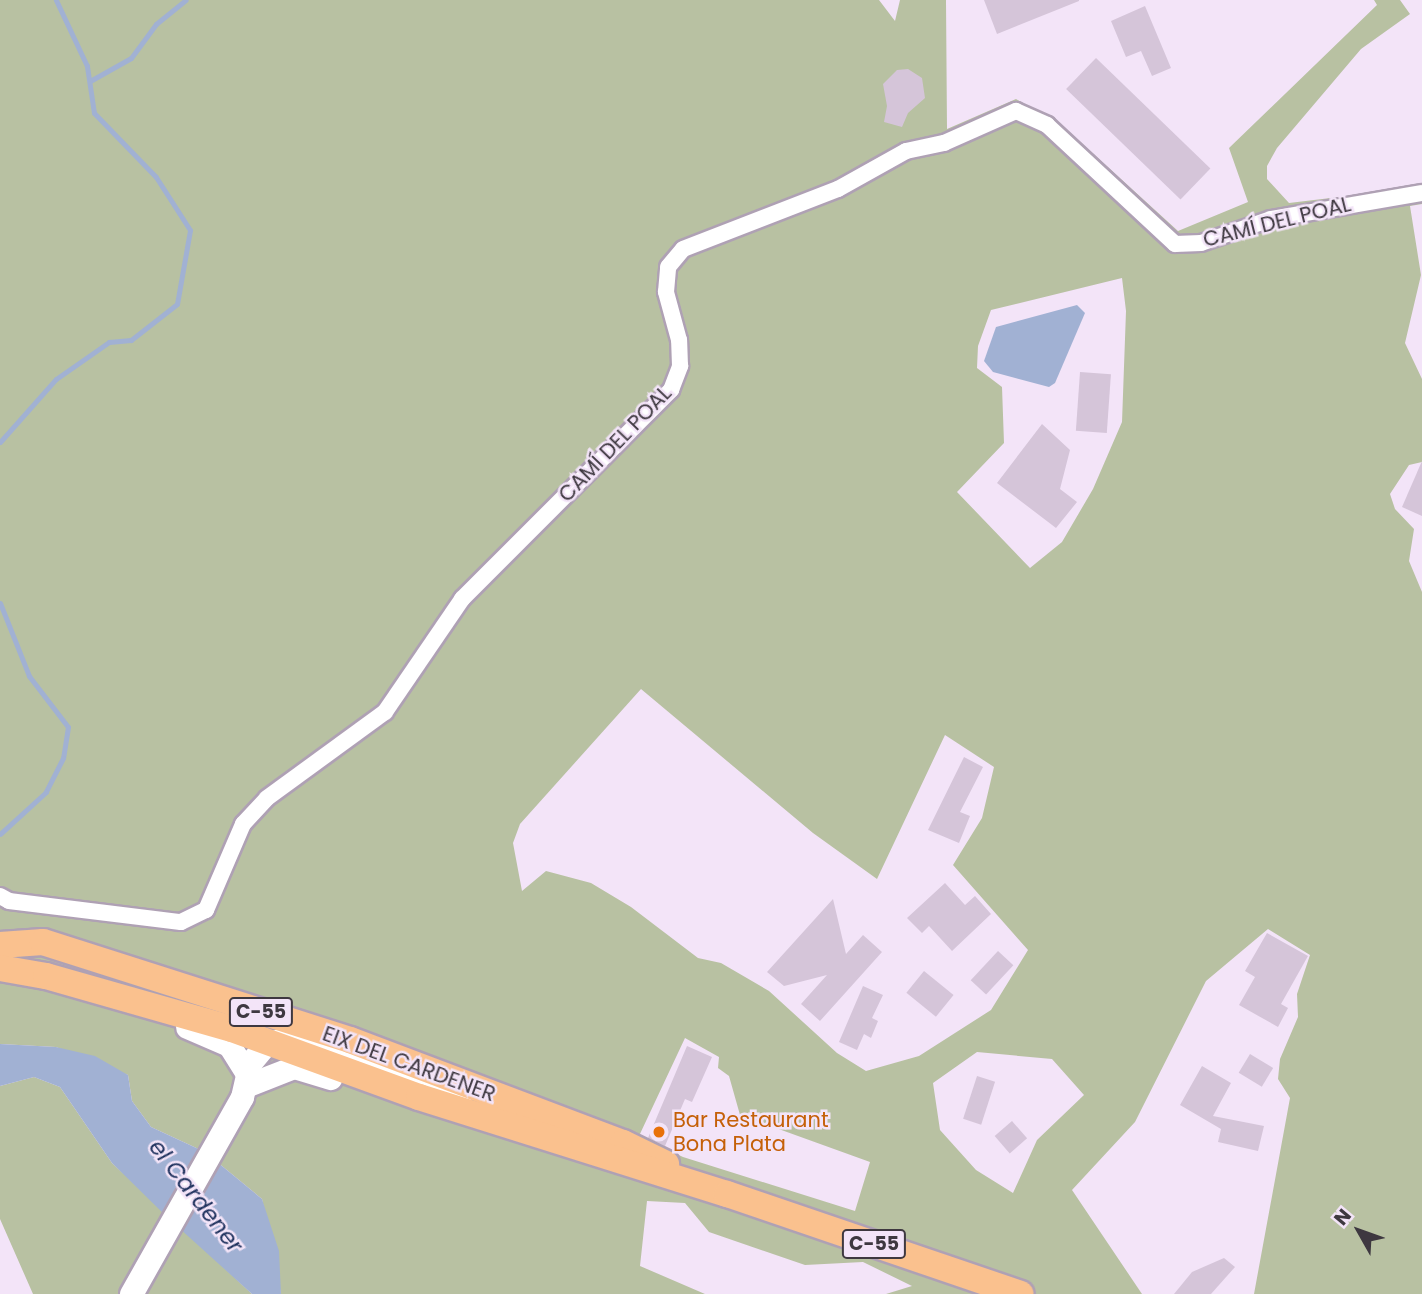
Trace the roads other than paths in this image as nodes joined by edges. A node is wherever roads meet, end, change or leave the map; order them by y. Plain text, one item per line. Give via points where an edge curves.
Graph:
1 (1422, 193) edge
2 (0, 896) edge
3 (0, 929) edge
4 (43, 942) junction
5 (0, 944) edge
6 (110, 964) junction
7 (0, 968) edge
8 (138, 1002) junction
9 (267, 1043) junction
10 (250, 1084) junction
11 (419, 1097) junction
12 (518, 1104) junction
13 (727, 1194) junction
14 (136, 1286) edge
15 (1020, 1294) edge

1 - 2 street, CAMÍ DEL POAL via 1271,219 1201,243 1175,244 1047,125 1016,111 944,143 906,151 838,188 683,249 668,267 666,292 679,340 680,366 671,390 462,599 385,712 267,798 243,824 206,909 181,922 9,901
3 - 4 main road
4 - 5 main road, EIX DEL CARDENER / C-55
4 - 6 main road, EIX DEL CARDENER / C-55
6 - 9 street via 153,989 235,1016 263,1032
6 - 12 main road, EIX DEL CARDENER / C-55 via 350,1040
7 - 8 main road, C-55
8 - 9 main road, C-55
8 - 10 street via 229,1045
9 - 10 street via 268,1059
9 - 11 main road, C-55
9 - 12 street via 290,1038 456,1097 486,1104
10 - 11 street via 282,1070 306,1068 371,1093
10 - 14 street
11 - 13 main road, EIX DEL CARDENER / C-55
12 - 13 main road, EIX DEL CARDENER / C-55 via 623,1143
13 - 15 main road, EIX DEL CARDENER / C-55

